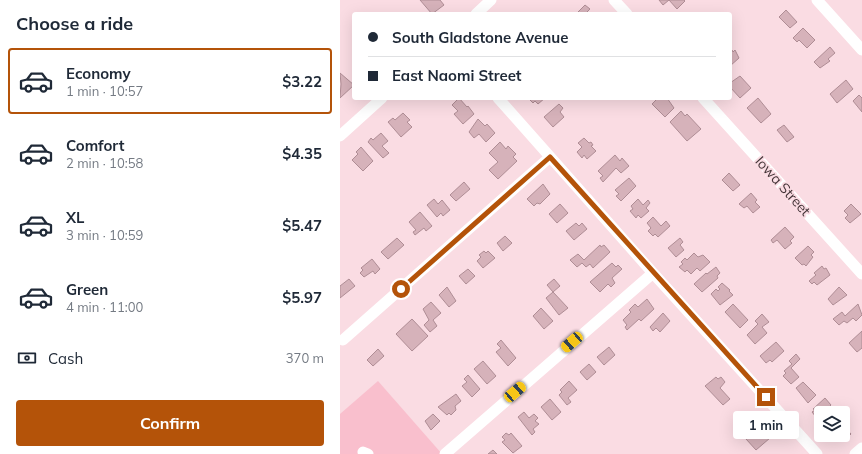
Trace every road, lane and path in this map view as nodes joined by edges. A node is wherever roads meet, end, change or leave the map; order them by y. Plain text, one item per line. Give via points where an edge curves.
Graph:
1 (491, 0) edge
2 (614, 0) edge
3 (817, 0) edge
4 (478, 12) edge
5 (625, 12) edge
6 (862, 50) edge
7 (380, 100) edge
8 (500, 100) edge
9 (705, 100) edge
10 (340, 136) edge
11 (550, 157) junction
12 (653, 272) junction
13 (862, 274) edge
14 (343, 340) dead end
15 (862, 448) edge
16 (446, 453) edge
17 (817, 454) edge
18 (855, 454) edge

1 - 4 street
2 - 5 street
3 - 6 street
7 - 10 street
8 - 11 street
9 - 13 street, Iowa Street
11 - 12 street
11 - 14 street
12 - 16 street
12 - 17 street
15 - 18 street

